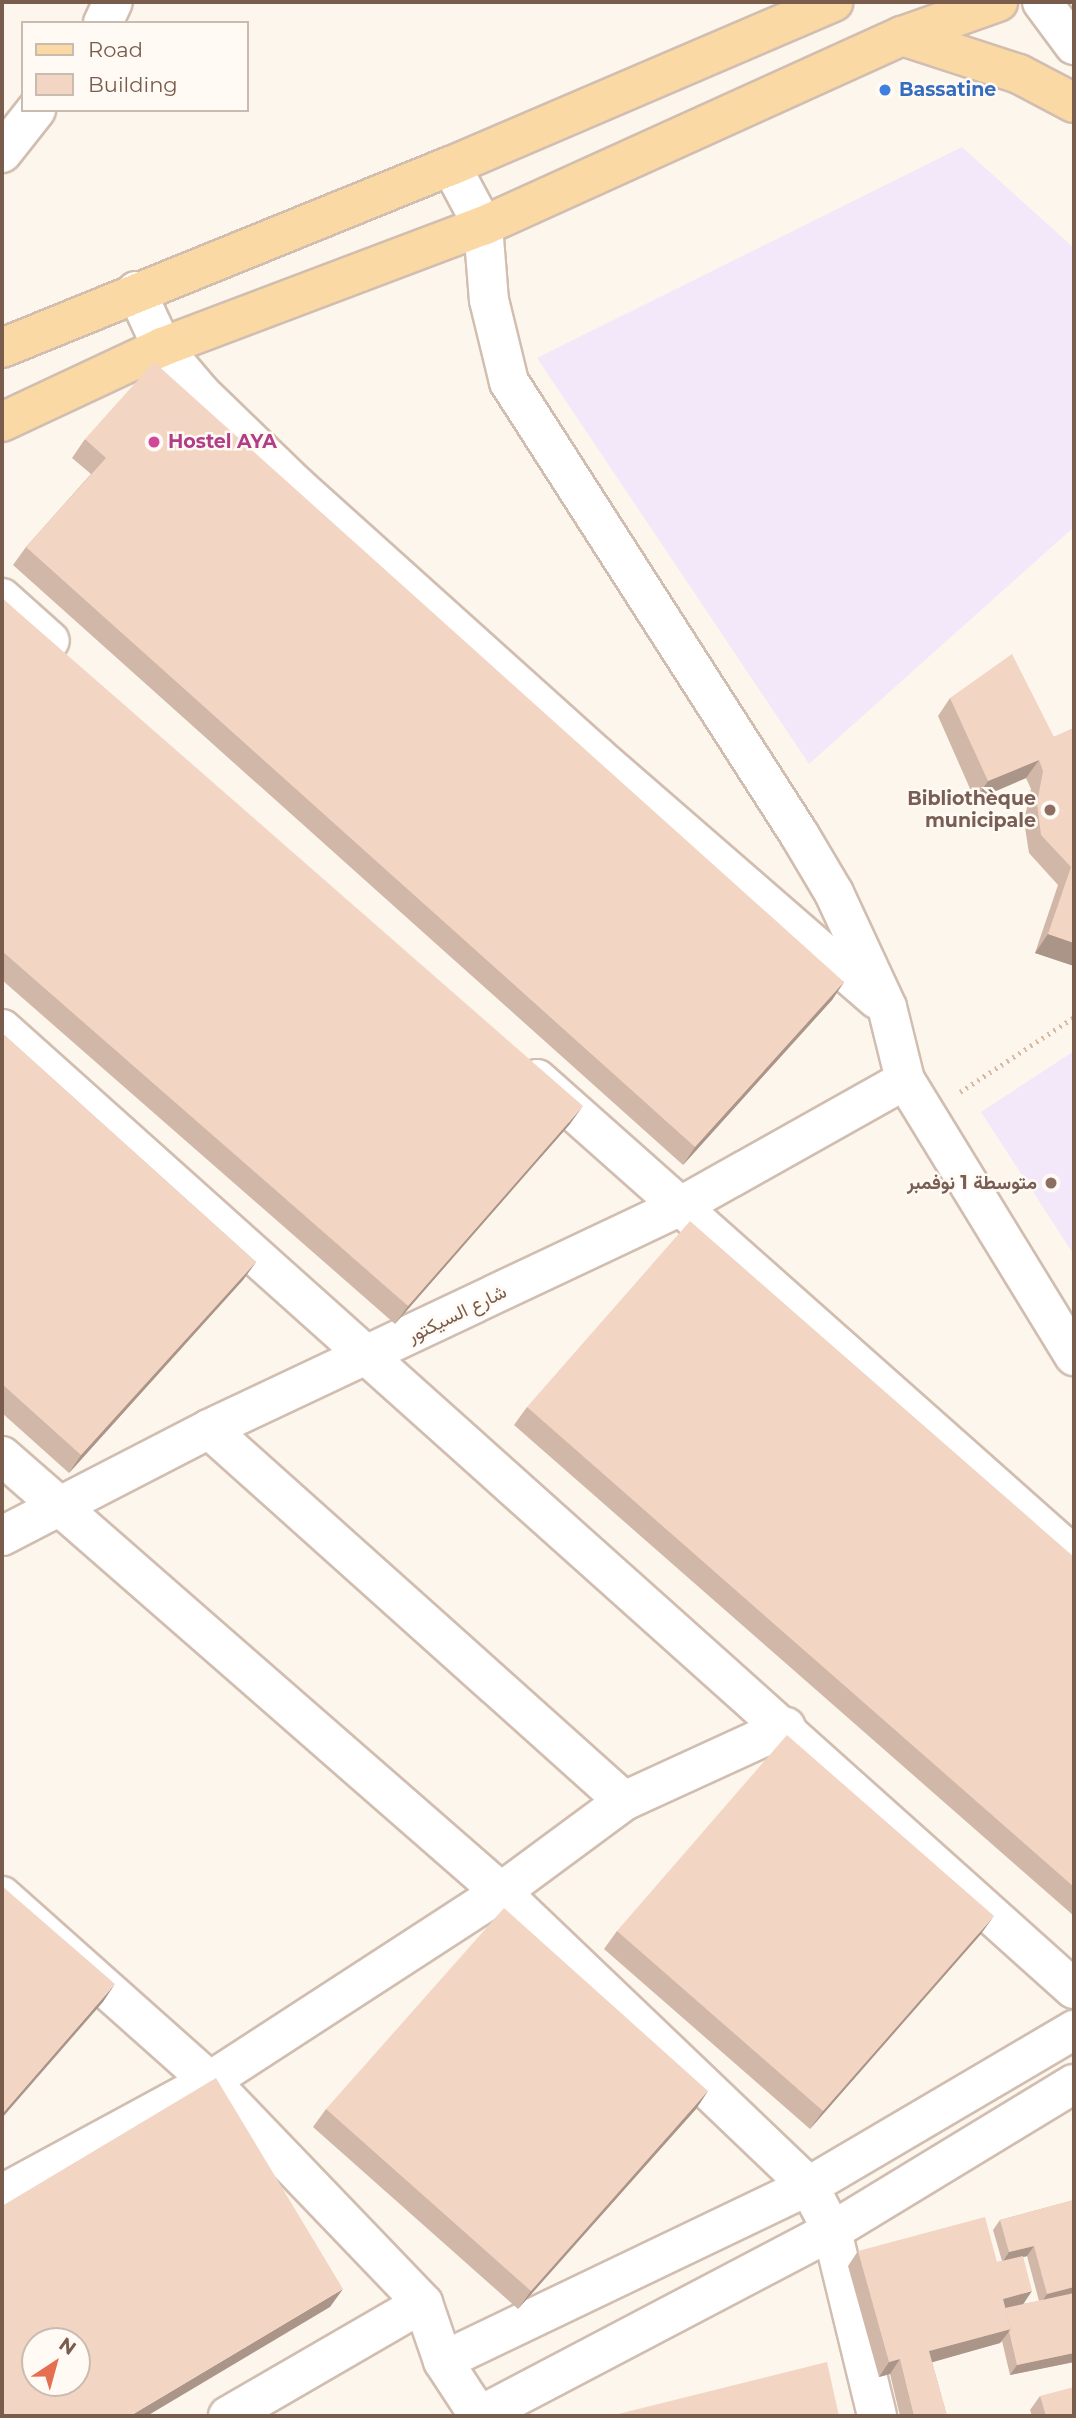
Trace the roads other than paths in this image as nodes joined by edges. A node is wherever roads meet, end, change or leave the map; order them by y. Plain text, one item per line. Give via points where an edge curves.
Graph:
1 (113, 2) edge
2 (833, 2) edge
3 (998, 2) edge
4 (1042, 2) edge
5 (104, 21) edge
6 (902, 36) junction
7 (1074, 45) edge
8 (1074, 103) edge
9 (34, 112) edge
10 (2, 153) edge
11 (452, 166) junction
12 (483, 226) junction
13 (136, 291) junction
14 (162, 347) junction
15 (2, 348) edge
16 (2, 422) edge
17 (2, 598) edge
18 (74, 663) edge
19 (887, 1007) junction
20 (2, 1029) edge
21 (515, 1059) edge
22 (905, 1080) junction
23 (679, 1207) junction
24 (369, 1356) junction
25 (1074, 1356) edge
26 (209, 1429) junction
27 (2, 1456) edge
28 (61, 1508) junction
29 (2, 1536) edge
30 (1074, 1556) edge
31 (786, 1727) junction
32 (624, 1801) junction
33 (500, 1892) junction
34 (2, 1896) edge
35 (1074, 1989) edge
36 (1074, 2030) edge
37 (209, 2081) junction
38 (1074, 2084) edge
39 (808, 2186) junction
40 (2, 2194) edge
41 (832, 2231) junction
42 (423, 2303) junction
43 (443, 2361) junction
44 (228, 2416) edge
45 (479, 2416) edge
46 (877, 2416) edge

1 - 5 street
2 - 11 main road
3 - 6 main road
4 - 7 street
6 - 8 main road via 1019,74
6 - 12 main road
9 - 10 street
11 - 12 street
11 - 13 main road
12 - 14 main road
12 - 19 street via 489,300 509,382 799,834 834,893
13 - 14 street
13 - 15 main road
14 - 16 main road
14 - 19 street via 201,393 296,485 597,756
17 - 18 street
19 - 22 street
20 - 24 street
21 - 23 street
22 - 23 street, شارع السيكتور
22 - 25 street
23 - 24 street, شارع السيكتور
23 - 30 street
24 - 26 street, شارع السيكتور
24 - 31 street
26 - 28 street, شارع السيكتور
26 - 32 street
27 - 28 street
28 - 29 street, شارع السيكتور
28 - 33 street
31 - 32 street
31 - 35 street
32 - 33 street
33 - 37 street
33 - 39 street
34 - 37 street
36 - 39 street
37 - 40 street
37 - 42 street
38 - 41 street
39 - 41 street
39 - 43 street
41 - 45 street
41 - 46 street
42 - 43 street
42 - 44 street
43 - 45 street

